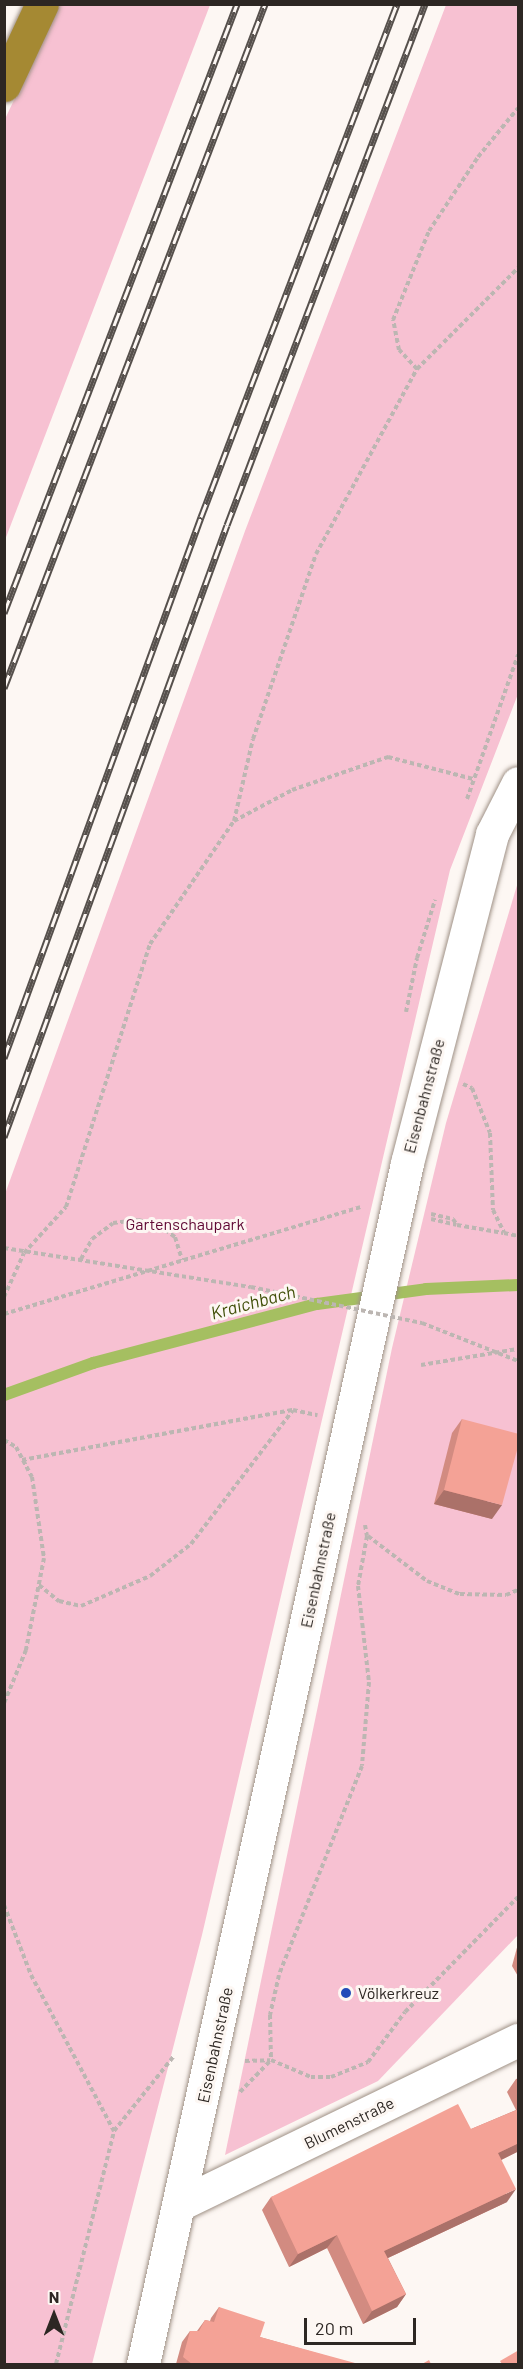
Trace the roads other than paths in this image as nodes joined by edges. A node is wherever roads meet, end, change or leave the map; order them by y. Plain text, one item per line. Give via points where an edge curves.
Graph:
1 (42, 4) edge
2 (4, 85) edge
3 (519, 783) edge
4 (519, 2040) edge
5 (180, 2204) junction
6 (143, 2364) edge

1 - 2 highway
3 - 5 street, Eisenbahnstraße via 492,834 390,1239
4 - 5 street, Blumenstraße
5 - 6 street, Eisenbahnstraße

